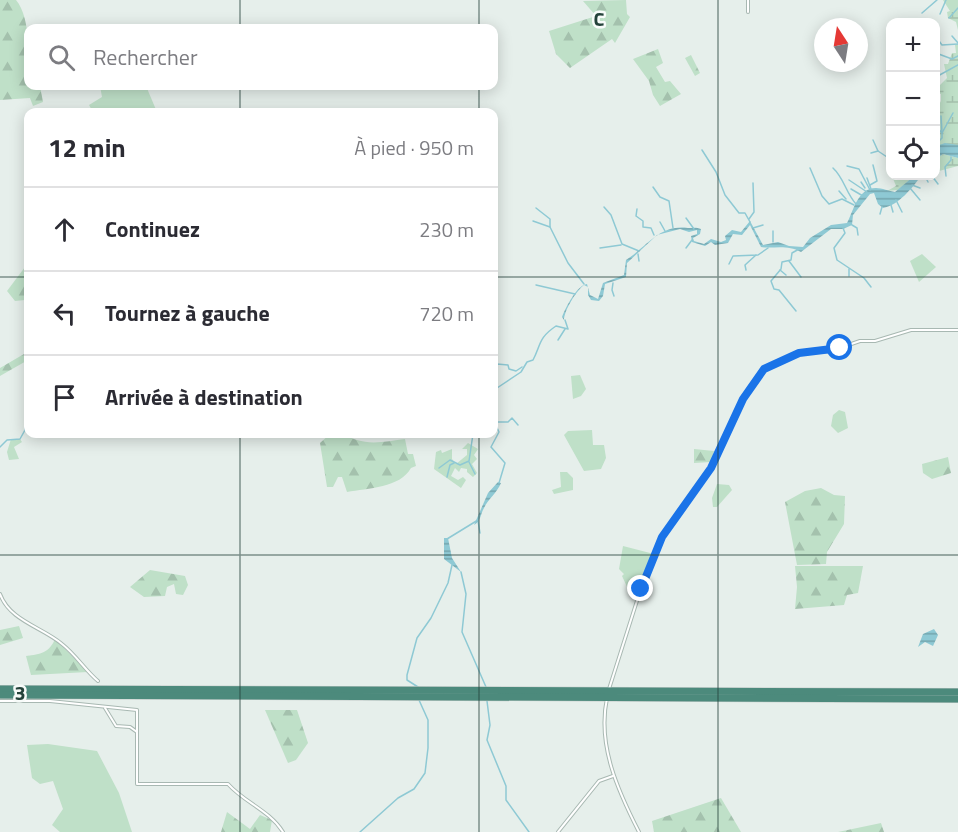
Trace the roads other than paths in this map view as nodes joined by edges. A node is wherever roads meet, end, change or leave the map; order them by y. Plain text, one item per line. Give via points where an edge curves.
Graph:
1 (748, 0) edge
2 (748, 12) dead end
3 (958, 330) edge
4 (0, 594) edge
5 (98, 681) dead end
6 (0, 688) edge
7 (958, 692) edge
8 (0, 695) edge
9 (608, 697) junction
10 (958, 699) edge
11 (0, 701) edge
12 (105, 708) junction
13 (137, 732) junction
14 (613, 776) junction
15 (283, 832) edge
16 (558, 832) edge
17 (639, 832) edge

1 - 2 street
3 - 9 street via 911,330 831,351 799,353 764,369 743,399 711,468 662,537 642,585
4 - 5 street via 20,617 63,644
6 - 7 highway
8 - 9 highway
9 - 10 highway
9 - 14 street via 604,723
11 - 12 street via 50,701
12 - 13 street via 116,726
12 - 13 street via 136,710
13 - 15 street via 137,783 228,784 245,800 266,811
14 - 16 street via 599,781
14 - 17 street

